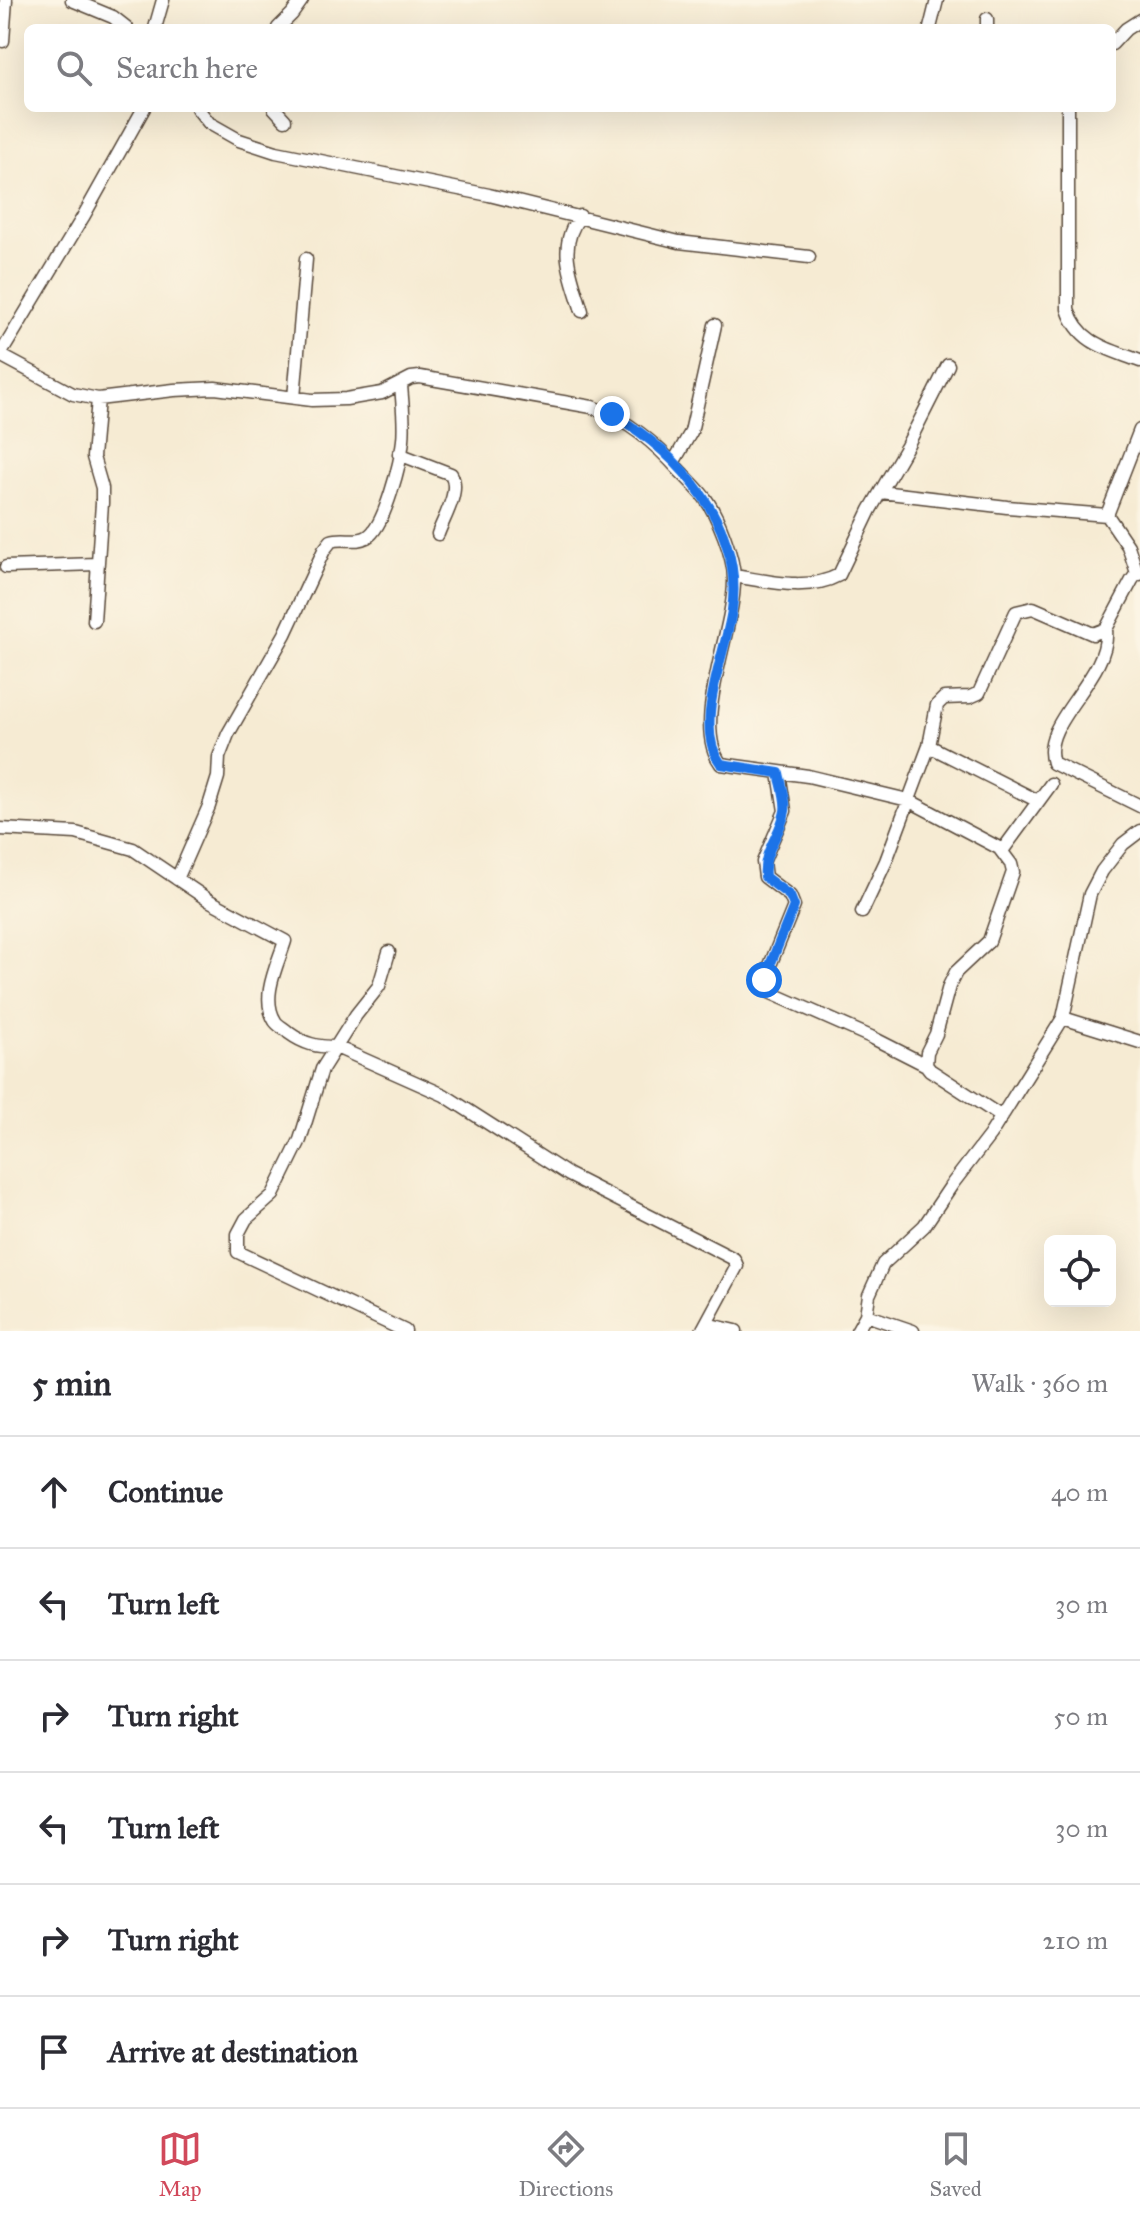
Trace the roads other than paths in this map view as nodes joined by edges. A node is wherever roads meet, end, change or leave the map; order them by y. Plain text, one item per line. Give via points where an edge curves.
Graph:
1 (6, 0) edge
2 (72, 0) edge
3 (163, 0) edge
4 (302, 0) edge
5 (937, 0) edge
6 (1140, 20) edge
7 (122, 24) edge
8 (156, 24) edge
9 (282, 24) edge
10 (931, 24) edge
11 (1116, 40) edge
12 (3, 41) dead end
13 (142, 112) edge
14 (200, 112) edge
15 (278, 112) edge
16 (1068, 112) edge
17 (285, 120) dead end
18 (580, 216) junction
19 (809, 257) dead end
20 (306, 259) dead end
21 (582, 311) dead end
22 (715, 325) dead end
23 (0, 355) edge
24 (1140, 361) edge
25 (948, 365) dead end
26 (401, 384) junction
27 (294, 398) junction
28 (98, 399) junction
29 (1140, 430) edge
30 (399, 454) junction
31 (673, 463) junction
32 (881, 492) junction
33 (1107, 515) junction
34 (438, 534) dead end
35 (97, 564) junction
36 (6, 567) dead end
37 (1138, 573) edge
38 (734, 576) junction
39 (94, 621) dead end
40 (1106, 629) junction
41 (929, 746) junction
42 (779, 773) junction
43 (1051, 784) dead end
44 (908, 800) junction
45 (1038, 801) junction
46 (1140, 806) edge
47 (0, 829) edge
48 (1140, 831) edge
49 (1002, 851) junction
50 (177, 879) junction
51 (862, 912) dead end
52 (389, 952) dead end
53 (1063, 1018) junction
54 (1140, 1042) edge
55 (336, 1047) junction
56 (926, 1065) junction
57 (1002, 1117) junction
58 (866, 1315) junction
59 (704, 1327) edge
60 (405, 1331) edge
61 (736, 1331) edge
62 (857, 1331) edge
63 (913, 1331) edge

1 - 12 street
2 - 7 street
3 - 8 street
4 - 9 street
5 - 10 street
6 - 11 street
13 - 23 street
14 - 18 street via 239,140 276,152
15 - 17 street
16 - 24 street via 1068,309 1082,334
18 - 19 street via 679,242
18 - 21 street via 569,230 566,255
20 - 27 street
22 - 31 street via 691,432
23 - 28 street via 73,394
25 - 32 street
26 - 27 street via 346,399
26 - 30 street
26 - 31 street via 420,377 592,407 627,423
27 - 28 street via 215,388
28 - 35 street via 93,457 102,488
29 - 33 street
30 - 34 street via 454,478
30 - 50 street via 377,528 359,539 331,541 228,734 209,806
31 - 38 street via 706,499
32 - 33 street
32 - 38 street via 839,575 829,581 783,583
33 - 37 street
35 - 36 street
35 - 39 street
37 - 40 street
38 - 42 street via 732,611 713,694 711,752 721,764
40 - 41 street via 1093,634 1033,608 1016,612 979,693 939,700
40 - 46 street via 1100,662 1056,733 1051,756 1053,763
41 - 44 street
41 - 45 street
42 - 44 street
42 - 56 street via 785,811 763,862 765,877 790,896 794,906 764,980 769,992
43 - 45 street
44 - 49 street
44 - 51 street
45 - 49 street
47 - 50 street via 76,833 119,845
48 - 53 street via 1123,844 1090,894
49 - 56 street via 1013,872 994,927 989,941 956,972 949,986
50 - 55 street via 285,941 269,991 275,1021 302,1042
52 - 55 street via 379,986
53 - 54 street
53 - 57 street
55 - 59 street via 444,1095 569,1175 734,1259 737,1266
55 - 60 street via 322,1069 300,1140 273,1195 246,1219 238,1234 238,1252
56 - 57 street
57 - 58 street via 924,1226 883,1264
58 - 62 street
58 - 63 street
59 - 61 street

